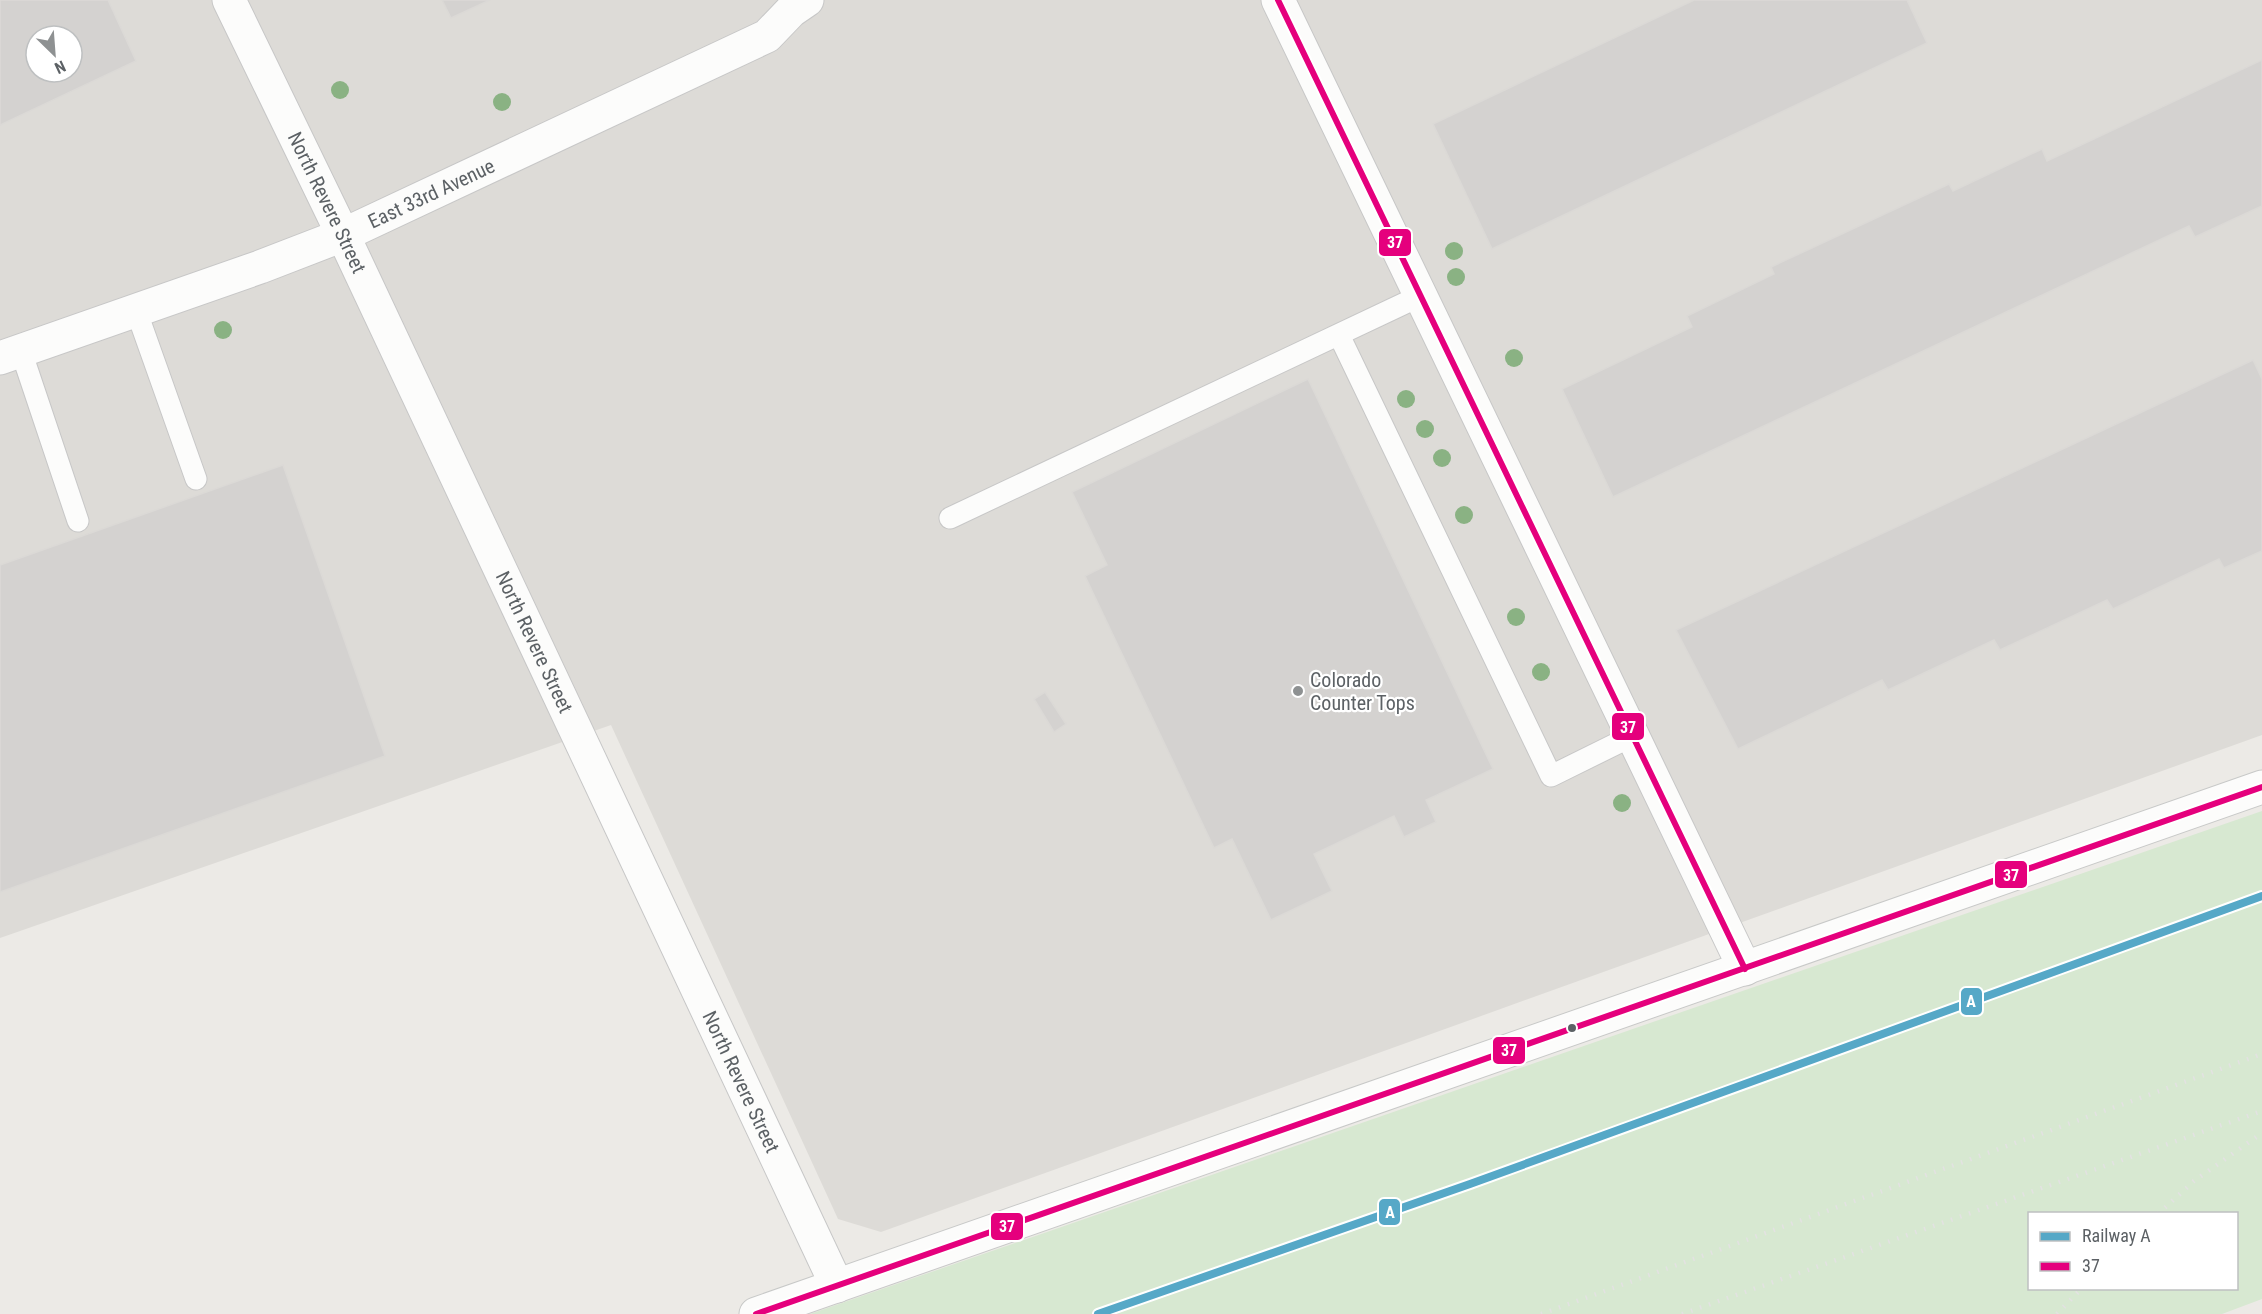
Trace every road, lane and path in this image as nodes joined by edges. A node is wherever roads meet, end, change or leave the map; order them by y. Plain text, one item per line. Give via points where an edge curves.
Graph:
1 (229, 0) edge
2 (807, 0) edge
3 (1278, 0) edge
4 (344, 235) junction
5 (1420, 296) junction
6 (136, 310) junction
7 (1338, 335) junction
8 (10, 354) edge
9 (196, 479) dead end
10 (950, 518) dead end
11 (78, 521) dead end
12 (1632, 736) junction
13 (2262, 787) edge
14 (1745, 969) junction
15 (837, 1286) junction
16 (756, 1314) edge

1 - 4 street, North Revere Street
2 - 4 street, East 33rd Avenue via 766,36
3 - 5 street
4 - 6 street, East 33rd Avenue
4 - 15 street, North Revere Street
5 - 7 lane
5 - 12 street
6 - 8 street, East 33rd Avenue
6 - 9 lane
7 - 10 lane
7 - 12 lane via 1551,776
8 - 11 lane
12 - 14 street
13 - 14 street
14 - 15 street
15 - 16 street

